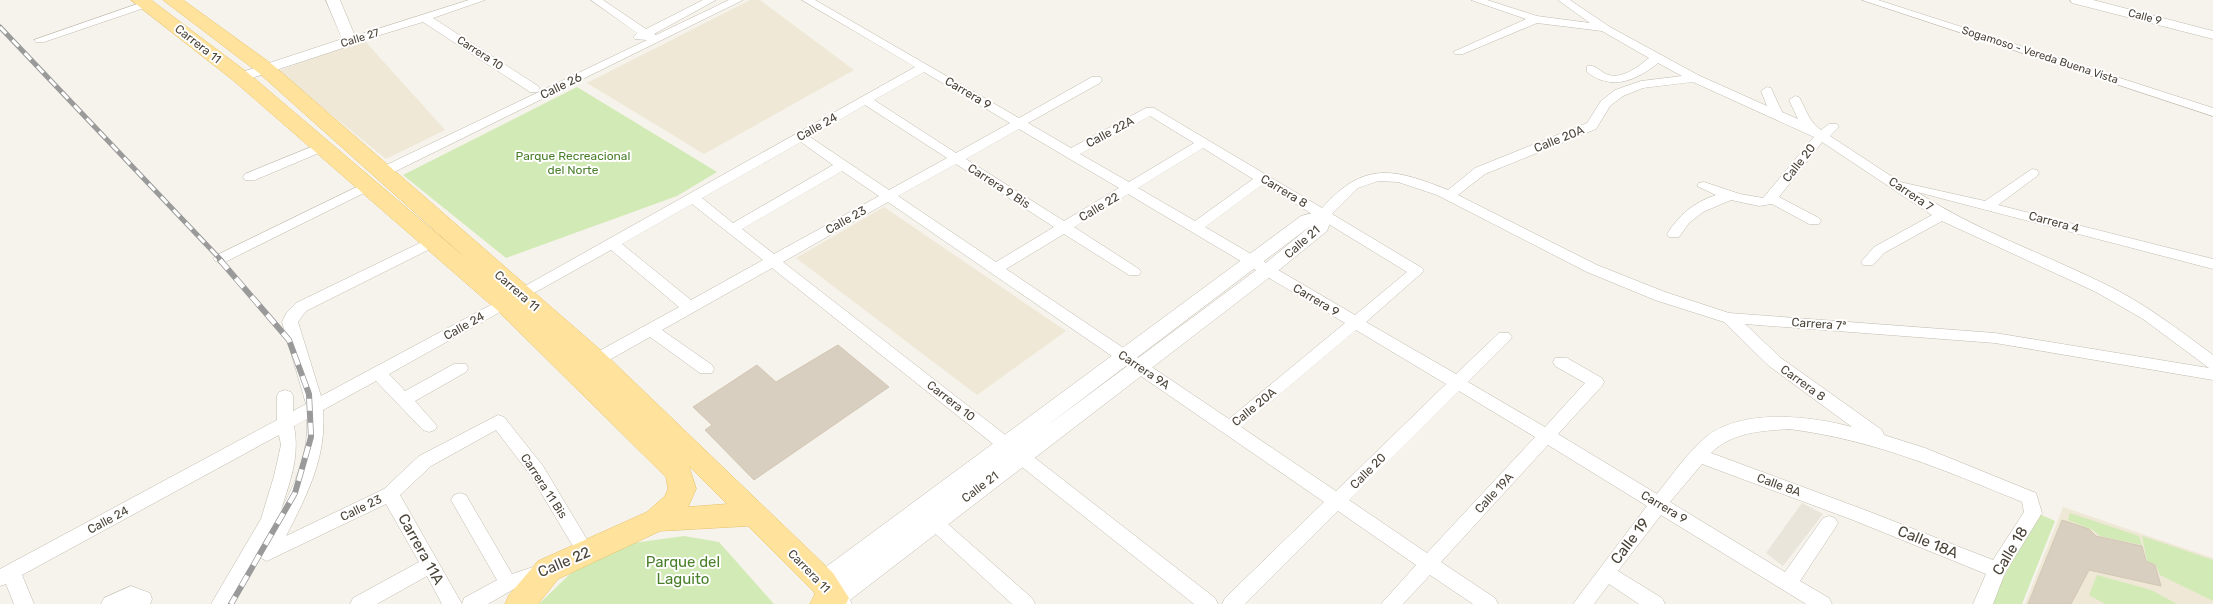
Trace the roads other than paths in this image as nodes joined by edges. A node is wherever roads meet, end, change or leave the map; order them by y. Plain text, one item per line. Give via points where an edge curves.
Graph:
1 (172, 0) edge
2 (333, 0) edge
3 (480, 0) edge
4 (596, 0) edge
5 (711, 0) edge
6 (738, 0) edge
7 (807, 0) edge
8 (1476, 0) edge
9 (1563, 0) edge
10 (1867, 0) edge
11 (2077, 0) edge
12 (143, 2) edge
13 (460, 3) edge
14 (425, 18) junction
15 (1536, 19) junction
16 (1606, 28) junction
17 (2213, 35) edge
18 (650, 37) junction
19 (40, 40) dead end
20 (350, 41) junction
21 (1459, 52) dead end
22 (1658, 56) junction
23 (924, 66) junction
24 (266, 69) junction
25 (1591, 69) dead end
26 (241, 77) junction
27 (1694, 78) junction
28 (1096, 80) dead end
29 (534, 89) junction
30 (1767, 90) dead end
31 (865, 100) junction
32 (1795, 100) dead end
33 (1150, 111) joint
34 (2213, 112) edge
35 (1777, 116) junction
36 (1019, 123) junction
37 (1833, 127) dead end
38 (1816, 134) junction
39 (800, 136) junction
40 (1203, 143) junction
41 (321, 146) junction
42 (1070, 154) junction
43 (956, 158) junction
44 (842, 165) junction
45 (2032, 173) dead end
46 (376, 174) junction
47 (250, 177) dead end
48 (1263, 178) junction
49 (1895, 183) junction
50 (1704, 186) dead end
51 (1129, 189) junction
52 (1448, 196) junction
53 (1731, 196) junction
54 (888, 197) junction
55 (694, 199) junction
56 (1769, 200) junction
57 (1988, 205) junction
58 (1324, 215) junction
59 (1942, 215) junction
60 (1814, 221) dead end
61 (1064, 228) junction
62 (1194, 228) junction
63 (732, 229) junction
64 (1674, 234) dead end
65 (433, 242) junction
66 (613, 244) junction
67 (220, 259) dead end
68 (773, 261) junction
69 (1868, 262) dead end
70 (2213, 264) edge
71 (1259, 267) junction
72 (995, 269) junction
73 (1418, 270) joint
74 (1134, 272) dead end
75 (513, 299) junction
76 (690, 308) junction
77 (1729, 318) junction
78 (1356, 324) junction
79 (651, 330) junction
80 (1504, 337) dead end
81 (596, 360) junction
82 (1132, 362) junction
83 (1561, 362) dead end
84 (2213, 363) edge
85 (460, 368) dead end
86 (706, 369) dead end
87 (378, 373) junction
88 (2213, 374) edge
89 (1456, 383) junction
90 (285, 396) dead end
91 (404, 400) junction
92 (315, 406) junction
93 (498, 421) joint
94 (285, 425) junction
95 (429, 426) dead end
96 (1229, 428) junction
97 (1547, 436) junction
98 (1884, 440) junction
99 (1014, 451) junction
100 (1699, 456) junction
101 (390, 494) junction
102 (2030, 498) joint
103 (460, 500) dead end
104 (1337, 501) junction
105 (1659, 504) junction
106 (753, 514) junction
107 (1859, 515) joint
108 (657, 520) junction
109 (934, 522) junction
110 (1829, 523) dead end
111 (586, 552) junction
112 (1428, 563) junction
113 (430, 566) junction
114 (1997, 570) junction
115 (1606, 573) junction
116 (5, 575) edge
117 (1788, 583) junction
118 (514, 593) edge
119 (831, 597) edge
120 (24, 604) edge
121 (112, 604) edge
122 (140, 604) edge
123 (221, 604) edge
124 (360, 604) edge
125 (452, 604) edge
126 (471, 604) edge
127 (1025, 604) edge
128 (1208, 604) edge
129 (1232, 604) edge
130 (1391, 604) edge
131 (1488, 604) edge
132 (1582, 604) edge
133 (1655, 604) edge
134 (1822, 604) edge
135 (1983, 604) edge

1 - 24 main road, Carrera 11
2 - 20 street
3 - 13 street, Calle 27
4 - 18 street
5 - 18 street, Calle 26
6 - 18 street, Calle 26
7 - 23 street, Carrera 9
8 - 15 street
9 - 16 street, Carrera 7
10 - 34 street, Sogamoso - Vereda Buena Vista
11 - 17 street, Calle 9
12 - 19 street
12 - 26 main road, Carrera 11
13 - 14 street, Calle 27
14 - 20 street, Calle 27
14 - 29 street, Carrera 10
15 - 16 street
15 - 21 street
16 - 22 street, Carrera 7
18 - 29 street, Calle 26
18 - 46 street, Calle 26
20 - 24 street, Calle 27
22 - 25 street via 1650,66 1616,79 1603,77
22 - 27 street, Carrera 7
23 - 31 street, Calle 24
23 - 36 street, Carrera 9
24 - 26 street, Calle 27
24 - 46 main road, Carrera 11
26 - 41 main road, Carrera 11
27 - 35 street, Carrera 7
27 - 52 street, Calle 20A via 1641,86 1619,93 1605,104 1592,126 1480,171
28 - 36 street, Calle 23
29 - 46 street, Calle 26
30 - 35 street
31 - 39 street, Calle 24
31 - 43 street, Carrera 9 Bis
32 - 38 street via 1800,113
33 - 40 street, Carrera 8
33 - 42 street, Calle 22A
35 - 38 street, Carrera 7
36 - 42 street, Carrera 9
36 - 43 street, Calle 23
37 - 38 street, Calle 20
38 - 49 street, Carrera 7
38 - 56 street, Calle 20
39 - 44 street, Carrera 9A
39 - 55 street, Calle 24
40 - 48 street, Carrera 8
40 - 51 street, Calle 22
41 - 46 main road, Carrera 11
41 - 47 street
42 - 51 street, Carrera 9
43 - 54 street, Calle 23
43 - 61 street, Carrera 9 Bis
44 - 54 street, Carrera 9A
44 - 63 street
45 - 57 street
46 - 65 main road, Carrera 11
46 - 67 street, Calle 26
46 - 75 main road, Carrera 11
48 - 58 street, Carrera 8
48 - 62 street
49 - 57 street, Carrera 4
49 - 59 street, Carrera 7
50 - 53 street
51 - 61 street, Calle 22
51 - 62 street, Carrera 9
52 - 58 street, Carrera 7ª via 1419,182 1376,177 1350,185
52 - 77 street, Carrera 7ª via 1604,274 1690,308
53 - 56 street via 1756,202
53 - 64 street via 1712,199 1685,217
54 - 68 street, Calle 23
54 - 72 street, Carrera 9A
55 - 63 street, Carrera 10
55 - 66 street, Calle 24
56 - 60 street
57 - 70 street, Carrera 4
58 - 71 street, Calle 21 via 1321,227
58 - 73 street, Carrera 8
59 - 69 street via 1879,250
59 - 84 street, Carrera 7 via 2101,288 2148,315
61 - 72 street, Calle 22
61 - 74 street, Carrera 9 Bis
62 - 71 street, Carrera 9
63 - 68 street, Carrera 10
65 - 75 main road, Carrera 11
65 - 92 street via 301,308 292,316 290,322
66 - 75 street, Calle 24
66 - 76 street
68 - 76 street, Calle 23
68 - 99 street, Carrera 10
71 - 78 street, Carrera 9
71 - 82 street, Calle 21
72 - 82 street, Carrera 9A
73 - 78 street, Calle 20A
75 - 81 main road, Carrera 11
75 - 87 street, Calle 24
75 - 108 main road, Carrera 11 via 679,473 682,489 676,503
76 - 79 street, Calle 23
77 - 88 street, Carrera 7ª via 1995,338
77 - 98 street, Carrera 8 via 1775,362
78 - 89 street, Carrera 9
78 - 96 street, Calle 20A
79 - 81 street, Calle 23
79 - 86 street
80 - 89 street, Calle 20
81 - 106 main road, Carrera 11
82 - 96 street, Carrera 9A
82 - 99 street, Calle 21
83 - 97 street, Calle 19A via 1596,382
85 - 91 street
87 - 91 street
87 - 92 street, Calle 24
89 - 97 street, Carrera 9
89 - 104 street, Calle 20
90 - 94 street
91 - 95 street
92 - 94 street, Calle 24
92 - 101 street, Calle 23 via 312,454 302,487 267,553
93 - 101 street, Calle 23 via 425,461
93 - 111 street, Carrera 11 Bis via 537,471
94 - 116 street, Calle 24
94 - 123 street via 289,444 269,521
96 - 104 street, Carrera 9A
97 - 105 street, Carrera 9
97 - 112 street, Calle 19A
98 - 100 street, Carrera 8 via 1823,425 1752,424 1719,437
98 - 102 street, Carrera 8
99 - 109 street, Calle 21
99 - 119 street, Calle 21
99 - 128 street, Carrera 10
100 - 105 street, Calle 19
100 - 107 street, Calle 8A
101 - 113 street, Carrera 11A
102 - 114 street, Calle 18 via 2033,513
103 - 118 street
104 - 112 street, Carrera 9A
104 - 129 street, Calle 20
105 - 115 street, Calle 19
105 - 117 street, Carrera 9
106 - 108 main road
106 - 119 main road, Carrera 11
107 - 114 street, Calle 18A
108 - 111 main road, Calle 22
109 - 119 street, Calle 21
109 - 127 street
110 - 117 street
111 - 118 main road, Calle 22 via 548,570
112 - 130 street, Calle 19A
112 - 131 street, Carrera 9A
113 - 124 street
113 - 125 street, Carrera 11A
114 - 135 street, Calle 18
115 - 132 street, Calle 19
115 - 133 street
116 - 120 street
117 - 134 street, Carrera 9
118 - 126 street
121 - 122 street via 130,594 138,594 142,599

